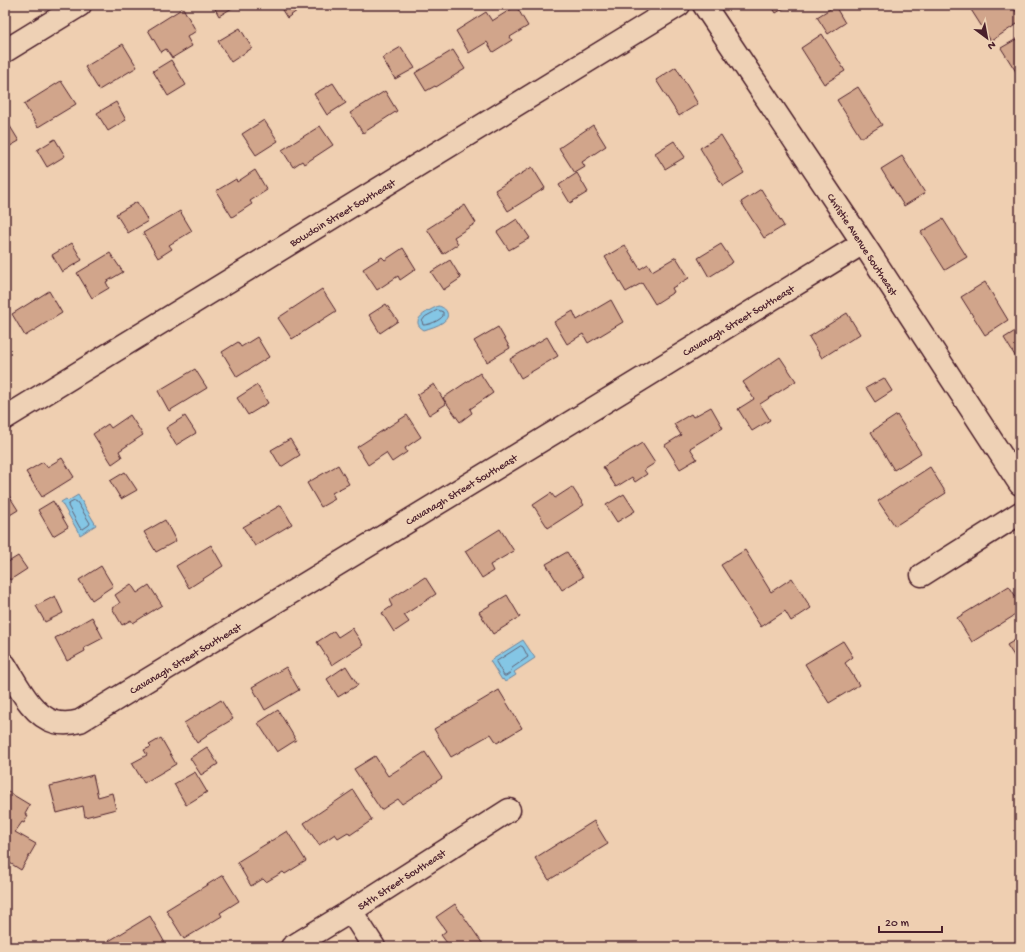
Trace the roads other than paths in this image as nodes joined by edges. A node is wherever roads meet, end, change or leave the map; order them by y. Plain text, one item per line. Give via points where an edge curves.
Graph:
1 (80, 5) edge
2 (680, 5) edge
3 (704, 5) edge
4 (5, 51) edge
5 (863, 243) junction
6 (5, 418) edge
7 (1020, 484) edge
8 (1020, 513) edge
9 (922, 575) dead end
10 (5, 665) edge
11 (509, 810) dead end
12 (351, 912) junction
13 (292, 947) edge
14 (374, 947) edge

1 - 4 street
2 - 6 street, Bowdoin Street Southeast
3 - 5 street, Christie Avenue Southeast
5 - 7 street, Christie Avenue Southeast
5 - 10 street, Cavanagh Street Southeast via 80,721 55,722 37,712
8 - 9 street
11 - 12 street, 54th Street Southeast
12 - 13 street, 54th Street Southeast
12 - 14 street

